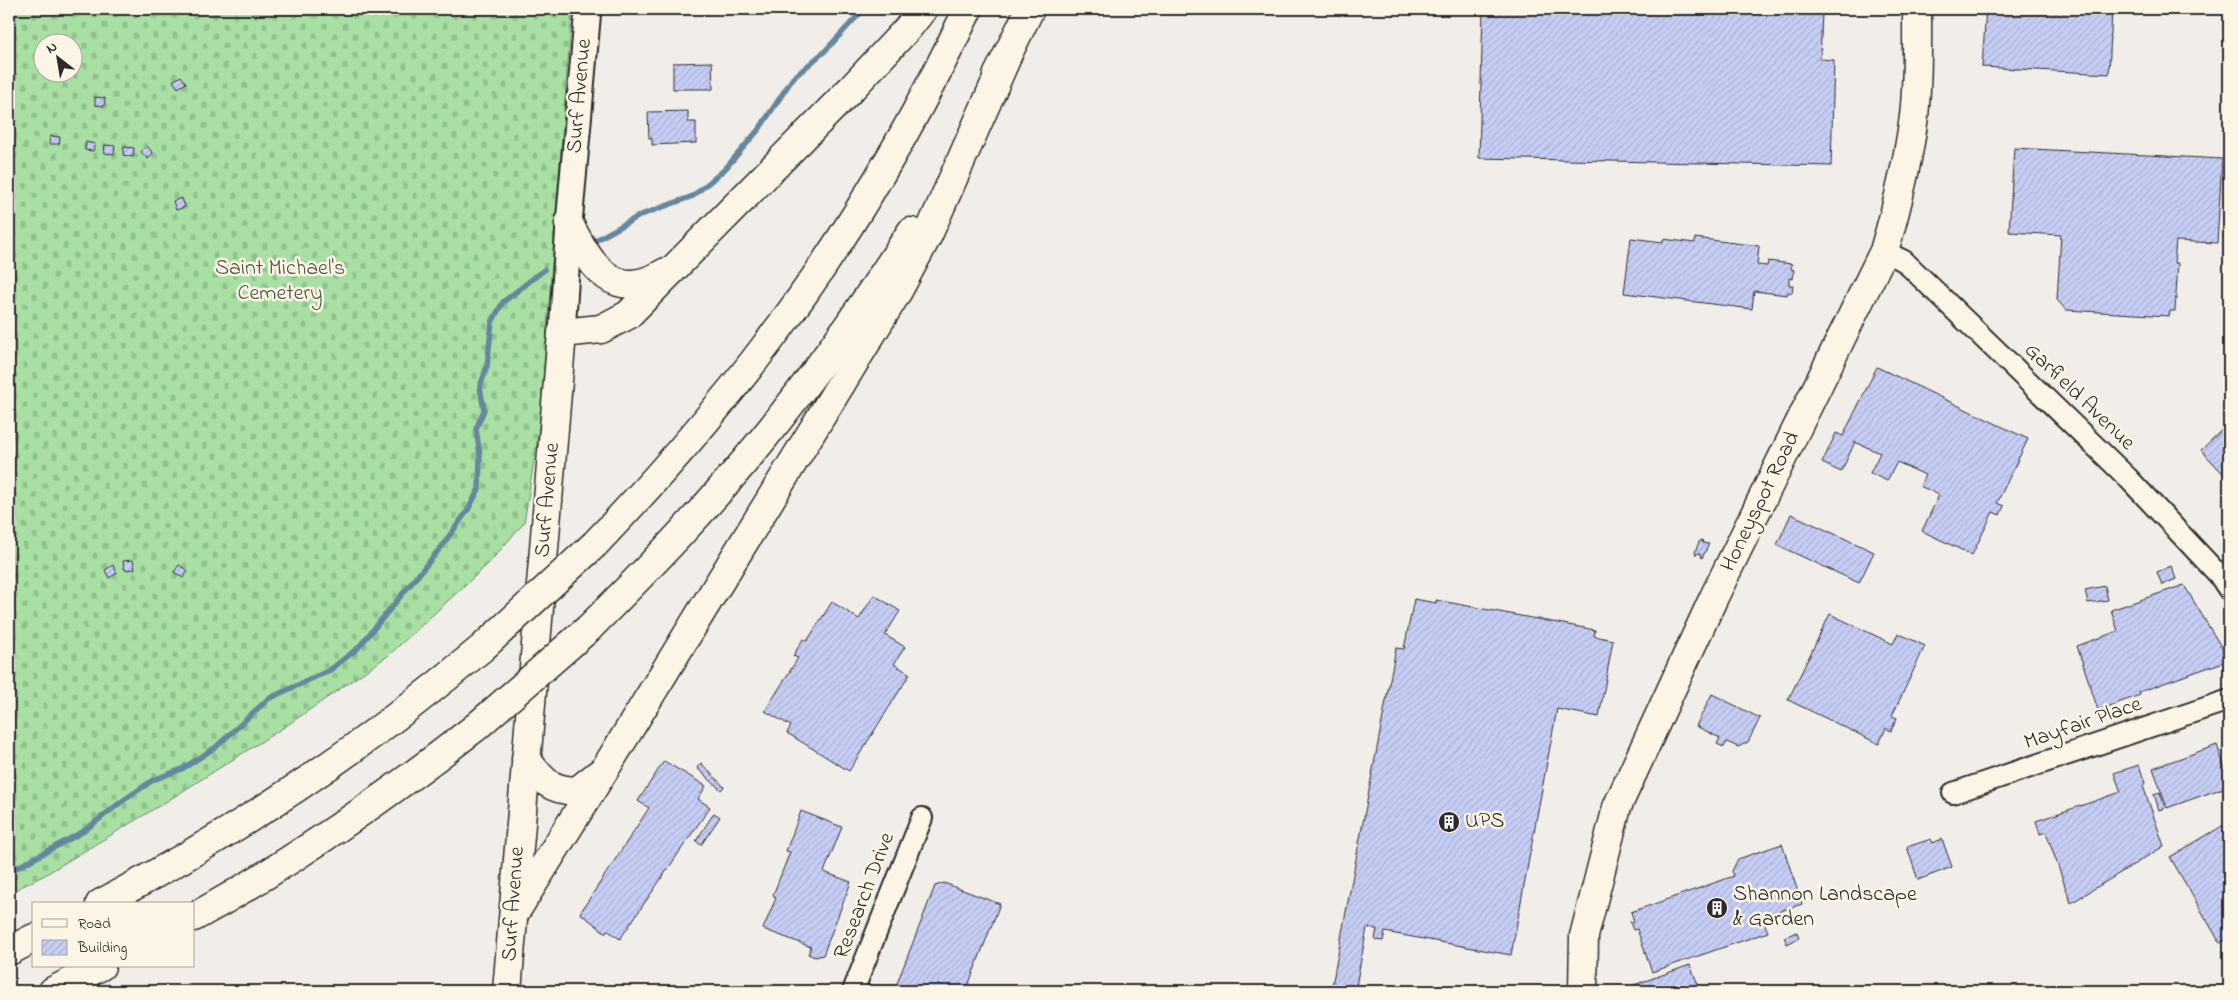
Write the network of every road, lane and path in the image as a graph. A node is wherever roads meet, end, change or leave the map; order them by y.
1 (588, 9) edge
2 (923, 9) edge
3 (968, 9) edge
4 (1030, 9) edge
5 (1917, 9) edge
6 (1006, 60) junction
7 (569, 224) junction
8 (1884, 251) junction
9 (671, 269) junction
10 (562, 332) junction
11 (2229, 590) edge
12 (2229, 700) edge
13 (526, 759) junction
14 (605, 769) junction
15 (1952, 793) dead end
16 (922, 818) dead end
17 (104, 902) edge
18 (514, 914) junction
19 (195, 916) edge
20 (32, 939) edge
21 (9, 951) edge
22 (97, 968) edge
23 (53, 991) edge
24 (507, 991) edge
25 (853, 991) edge
26 (1583, 991) edge

1 - 7 street, Surf Avenue
2 - 9 main road
3 - 17 main road, bridge
4 - 6 main road
5 - 8 main road, Honeyspot Road
6 - 14 main road
6 - 19 main road, bridge
7 - 9 main road
7 - 10 street, Surf Avenue
8 - 11 street, Garfield Avenue
8 - 26 main road, Honeyspot Road
9 - 10 main road
10 - 13 main road, Surf Avenue
12 - 15 street, Mayfair Place
13 - 14 main road
13 - 18 main road, Surf Avenue
14 - 18 main road
16 - 25 street, Research Drive
18 - 24 main road, Surf Avenue
20 - 21 main road
22 - 23 main road

